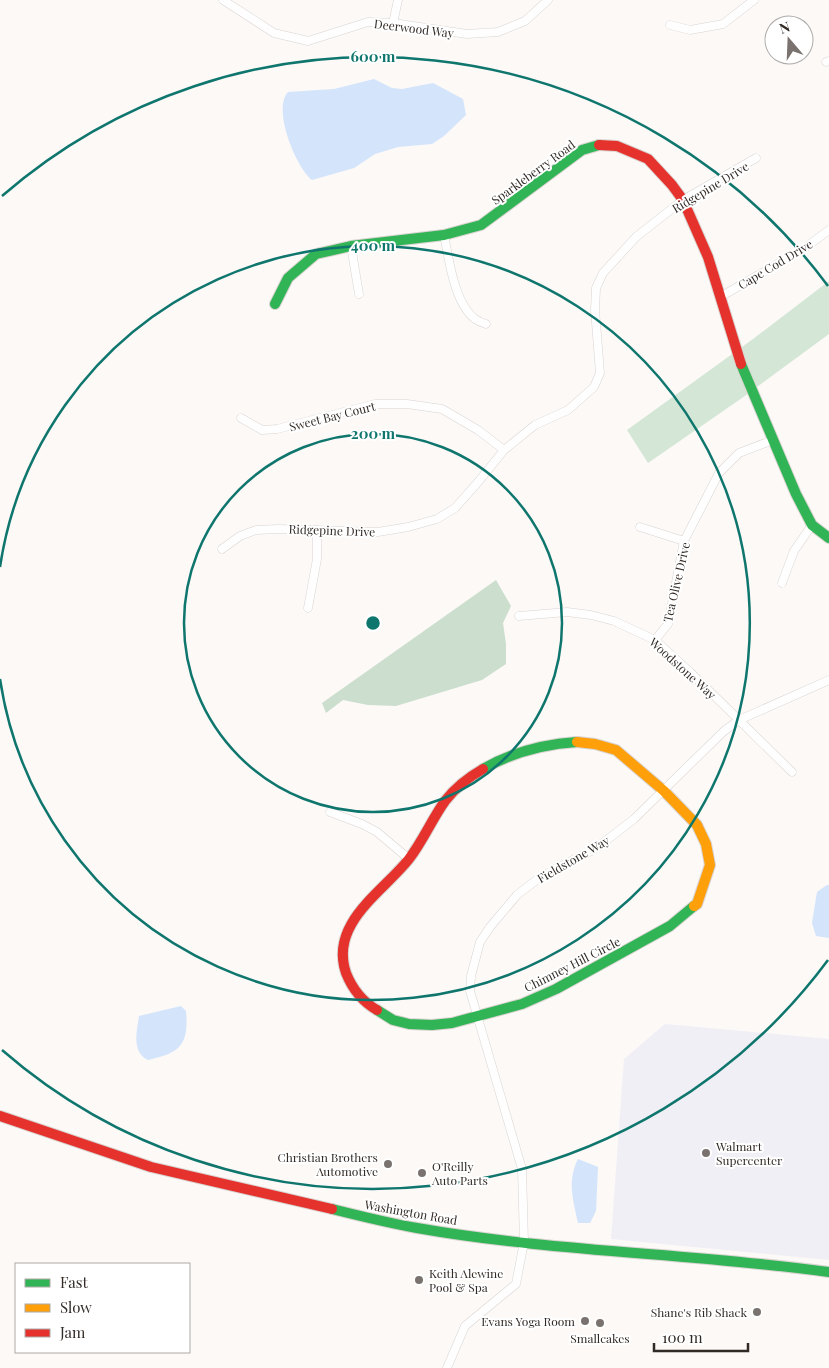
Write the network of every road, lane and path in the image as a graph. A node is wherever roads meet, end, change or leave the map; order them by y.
1 (223, 0) edge
2 (398, 0) edge
3 (548, 0) edge
4 (754, 0) edge
5 (393, 23) junction
6 (670, 25) dead end
7 (756, 158) dead end
8 (683, 200) junction
9 (829, 230) edge
10 (444, 234) junction
11 (351, 246) junction
12 (359, 294) dead end
13 (720, 297) junction
14 (275, 304) dead end
15 (486, 324) dead end
16 (241, 418) dead end
17 (773, 440) junction
18 (504, 450) junction
19 (812, 525) junction
20 (640, 527) dead end
21 (317, 530) junction
22 (829, 538) edge
23 (684, 541) junction
24 (222, 549) dead end
25 (782, 583) dead end
26 (308, 608) dead end
27 (519, 616) dead end
28 (654, 640) junction
29 (829, 680) edge
30 (739, 720) junction
31 (792, 772) dead end
32 (664, 791) junction
33 (330, 812) dead end
34 (409, 858) junction
35 (478, 1017) junction
36 (0, 1116) edge
37 (524, 1242) junction
38 (829, 1272) edge
39 (447, 1368) edge

1 - 5 street, Deerwood Way
2 - 5 street
3 - 5 street, Deerwood Way
4 - 6 street
7 - 8 street, Ridgepine Drive
8 - 10 street, Sparkleberry Road
8 - 13 street, Sparkleberry Road
8 - 18 street, Ridgepine Drive
9 - 13 street, Cape Cod Drive
10 - 11 street, Sparkleberry Road
10 - 15 street
11 - 12 street
11 - 14 street, Sparkleberry Road
13 - 17 street, Sparkleberry Road
16 - 18 street, Sweet Bay Court
17 - 19 street, Sparkleberry Road
17 - 23 street, Tea Olive Drive
18 - 21 street, Ridgepine Drive
19 - 22 street, Sparkleberry Road
19 - 25 street
20 - 23 street
21 - 24 street, Ridgepine Drive
21 - 26 street
23 - 28 street, Tea Olive Drive
27 - 28 street, Woodstone Way
28 - 30 street, Woodstone Way
29 - 30 street, Fieldstone Way
30 - 31 street, Woodstone Way
30 - 32 street, Fieldstone Way
32 - 34 street, Chimney Hill Circle
32 - 35 street, Fieldstone Way
32 - 35 street, Chimney Hill Circle
33 - 34 street
34 - 35 street, Chimney Hill Circle
35 - 37 street, Fieldstone Way
36 - 37 street, Washington Road
37 - 38 street, Washington Road
37 - 39 street, Fieldstone Way

